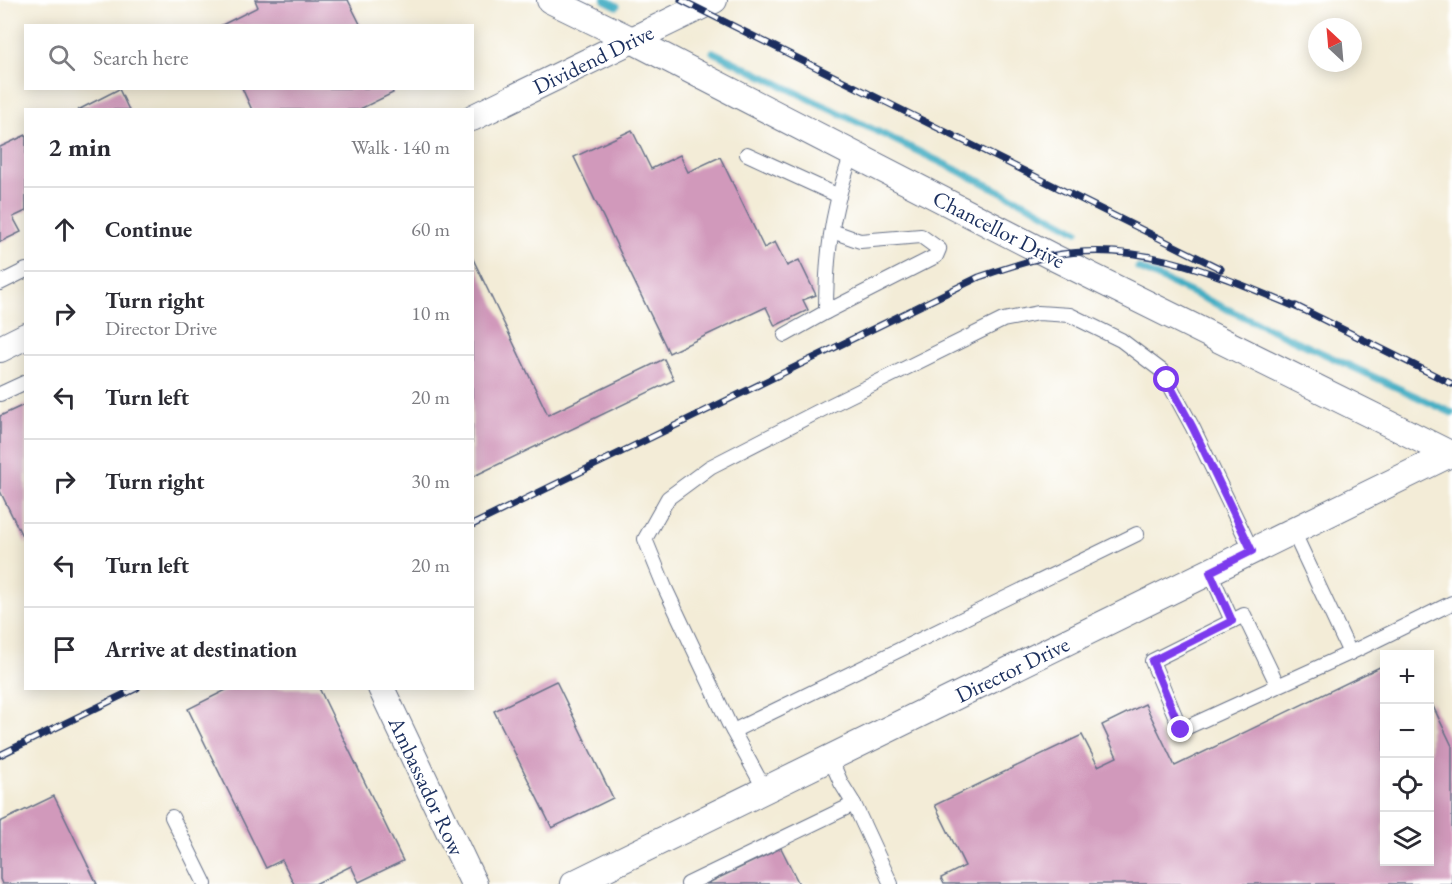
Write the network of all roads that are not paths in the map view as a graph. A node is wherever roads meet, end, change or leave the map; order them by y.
1 (550, 0) edge
2 (714, 0) edge
3 (632, 40) junction
4 (474, 117) edge
5 (852, 153) junction
6 (747, 154) dead end
7 (839, 196) junction
8 (832, 231) junction
9 (24, 271) edge
10 (0, 283) edge
11 (826, 312) junction
12 (785, 335) dead end
13 (24, 337) edge
14 (0, 349) edge
15 (24, 383) edge
16 (0, 394) edge
17 (1451, 454) edge
18 (1293, 531) junction
19 (1137, 534) dead end
20 (1252, 551) junction
21 (1210, 572) junction
22 (1452, 603) edge
23 (1232, 621) junction
24 (1350, 652) junction
25 (1278, 686) junction
26 (382, 690) edge
27 (733, 731) junction
28 (830, 758) junction
29 (765, 790) junction
30 (854, 804) junction
31 (172, 817) dead end
32 (206, 884) edge
33 (474, 884) edge
34 (573, 884) edge
35 (688, 884) edge
36 (891, 884) edge

1 - 3 street, Chancellor Drive
2 - 3 street, Dividend Drive
3 - 4 street, Dividend Drive
3 - 5 street, Chancellor Drive
5 - 7 lane
5 - 17 street, Chancellor Drive
6 - 7 lane
7 - 8 lane
8 - 11 lane
8 - 11 lane
9 - 10 lane
11 - 12 lane
13 - 14 street
15 - 16 lane
17 - 18 street, Director Drive
18 - 20 street, Director Drive
18 - 24 lane
19 - 27 lane
20 - 21 street, Director Drive
20 - 27 lane
21 - 23 lane
21 - 28 street, Director Drive
22 - 24 lane
23 - 25 lane
23 - 25 lane
24 - 25 lane
26 - 33 street, Ambassador Row
27 - 29 lane
28 - 29 street, Director Drive
28 - 30 lane
29 - 34 street, Director Drive
30 - 35 lane
30 - 36 lane
31 - 32 lane

